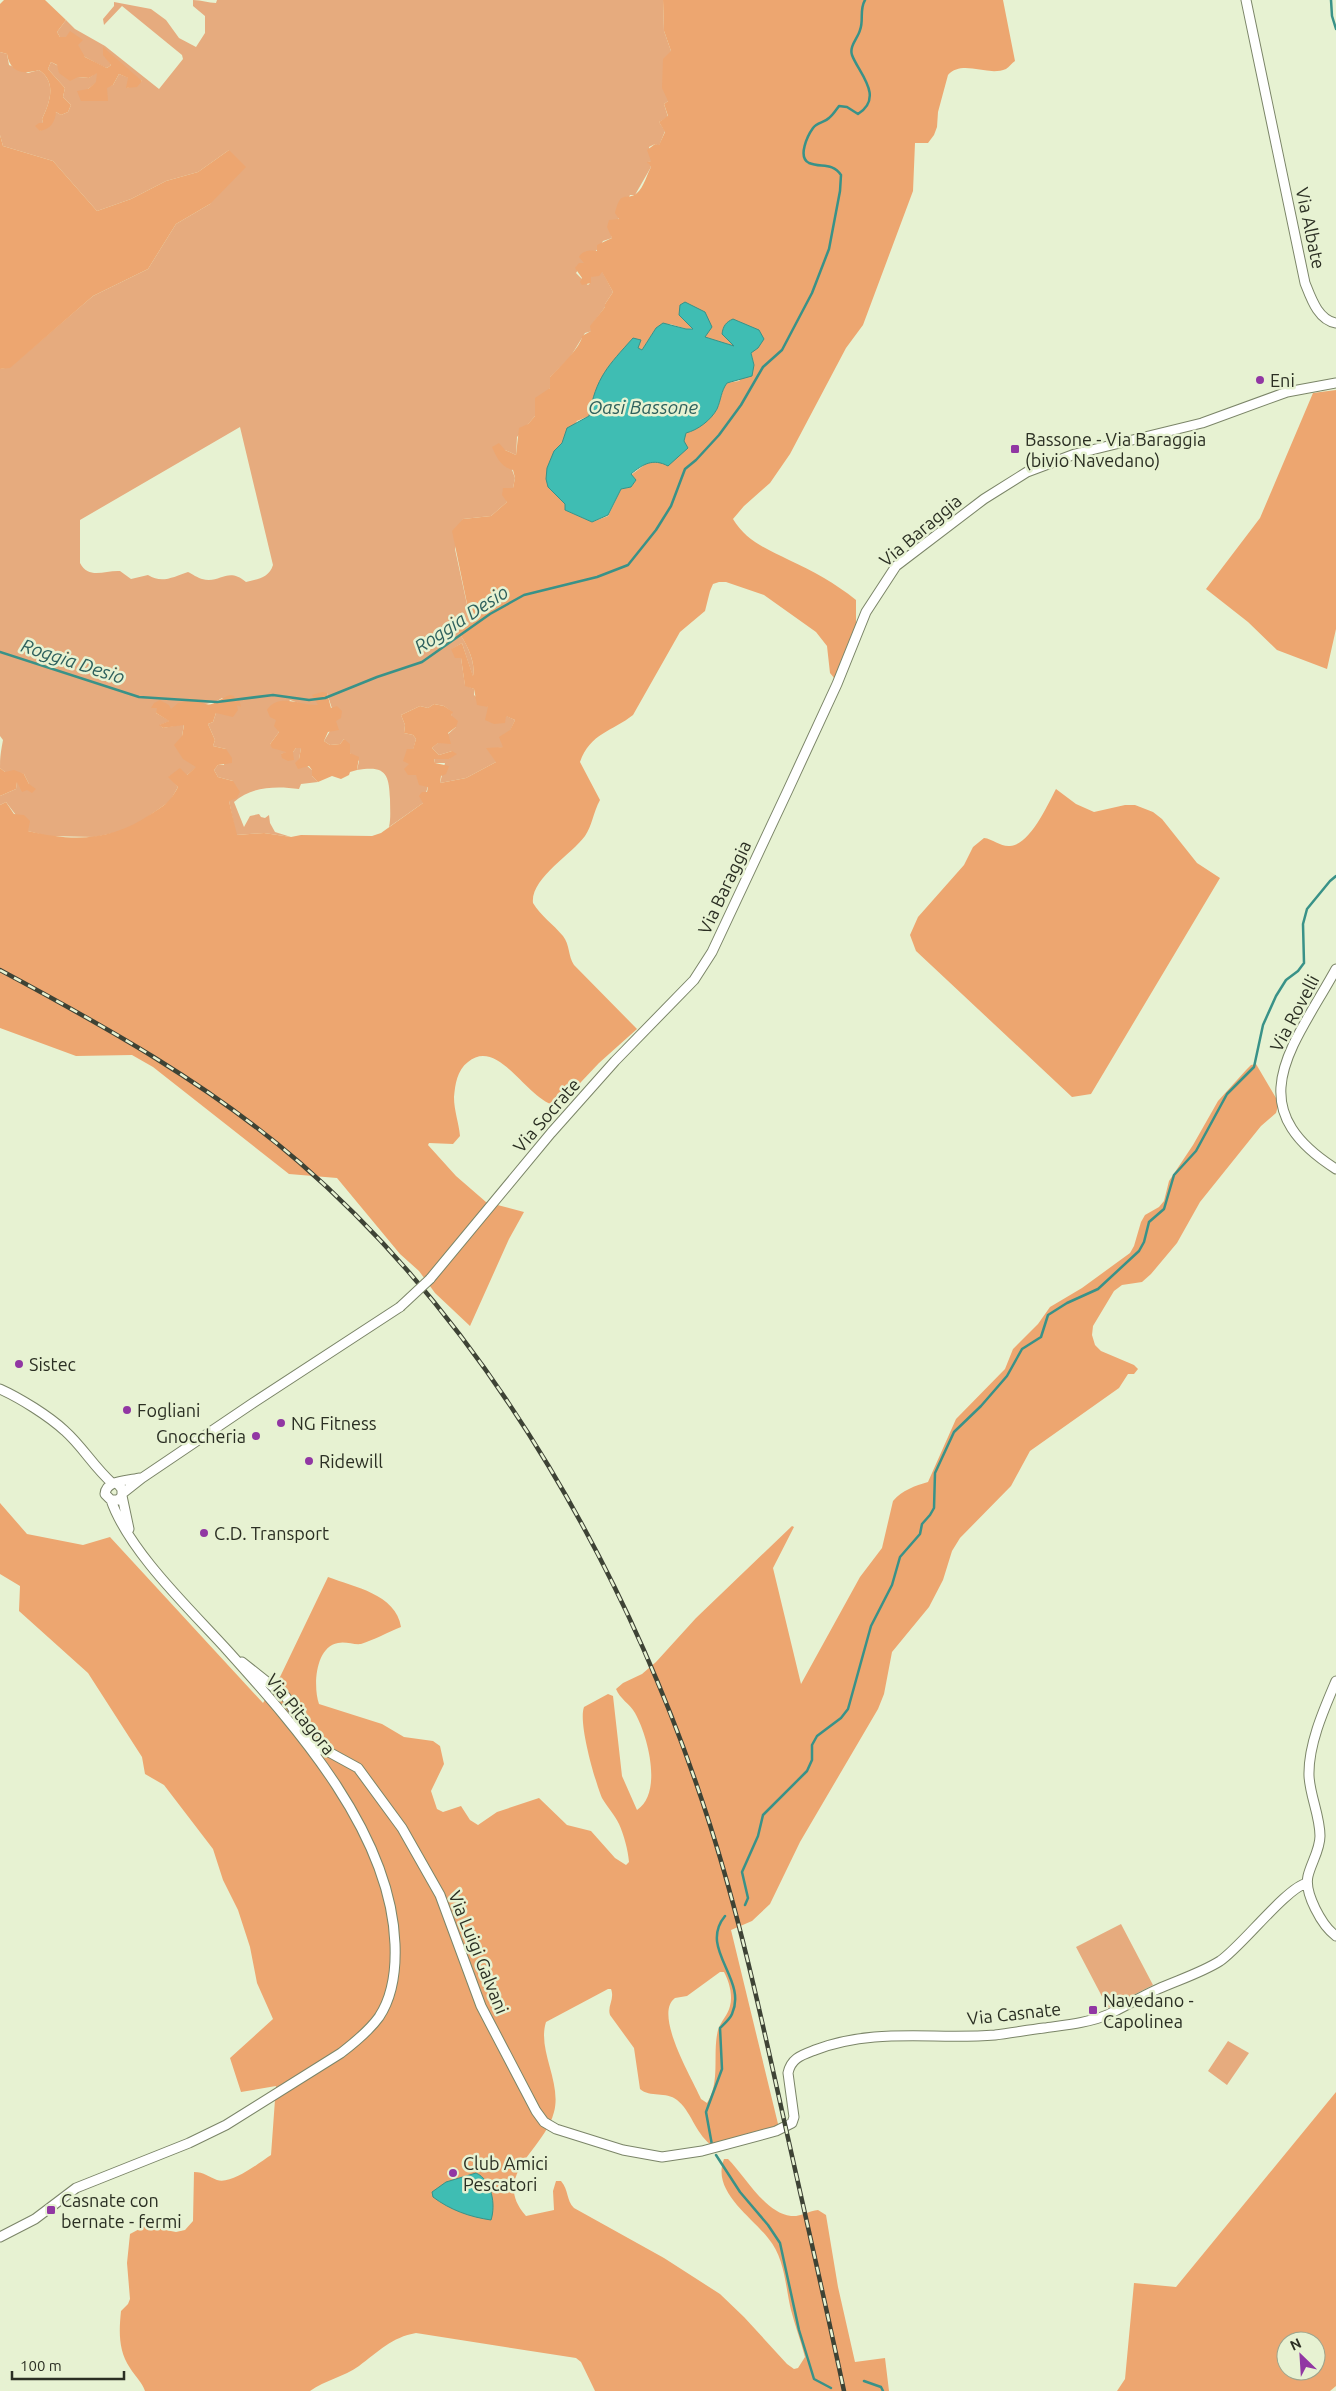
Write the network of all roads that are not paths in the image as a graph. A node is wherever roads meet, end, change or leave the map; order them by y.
1 (1246, 0) edge
2 (1336, 323) edge
3 (1336, 383) edge
4 (1336, 969) edge
5 (694, 980) joint
6 (1336, 1169) edge
7 (0, 1389) edge
8 (142, 1478) junction
9 (112, 1485) junction
10 (122, 1494) junction
11 (111, 1500) junction
12 (131, 1537) junction
13 (230, 1653) junction
14 (1336, 1681) edge
15 (280, 1692) junction
16 (270, 1701) junction
17 (291, 1704) junction
18 (279, 1711) junction
19 (316, 1745) junction
20 (326, 1770) junction
21 (1307, 1883) junction
22 (1336, 1936) edge
23 (721, 2147) joint
24 (0, 2237) edge

1 - 2 street, Via Albate
3 - 5 street, Via Baraggia
4 - 6 street, Via Rovelli
5 - 8 street, Via Socrate, bridge
7 - 9 street
8 - 9 street
8 - 10 street
9 - 10 street
9 - 11 street, Via Pitagora
10 - 11 street
10 - 12 street, Via Pitagora
11 - 12 street, Via Pitagora
12 - 13 street, Via Pitagora
13 - 15 street, Via Pitagora
13 - 16 street, Via Pitagora
14 - 21 street
15 - 16 street
15 - 17 street, Via Pitagora
16 - 18 street, Via Pitagora
17 - 18 street
17 - 19 street, Via Pitagora
18 - 20 street, Via Pitagora
19 - 20 street, Via Pitagora
19 - 23 street, Via Luigi Galvani
20 - 24 street
21 - 22 street
21 - 23 street, Via Casnate

